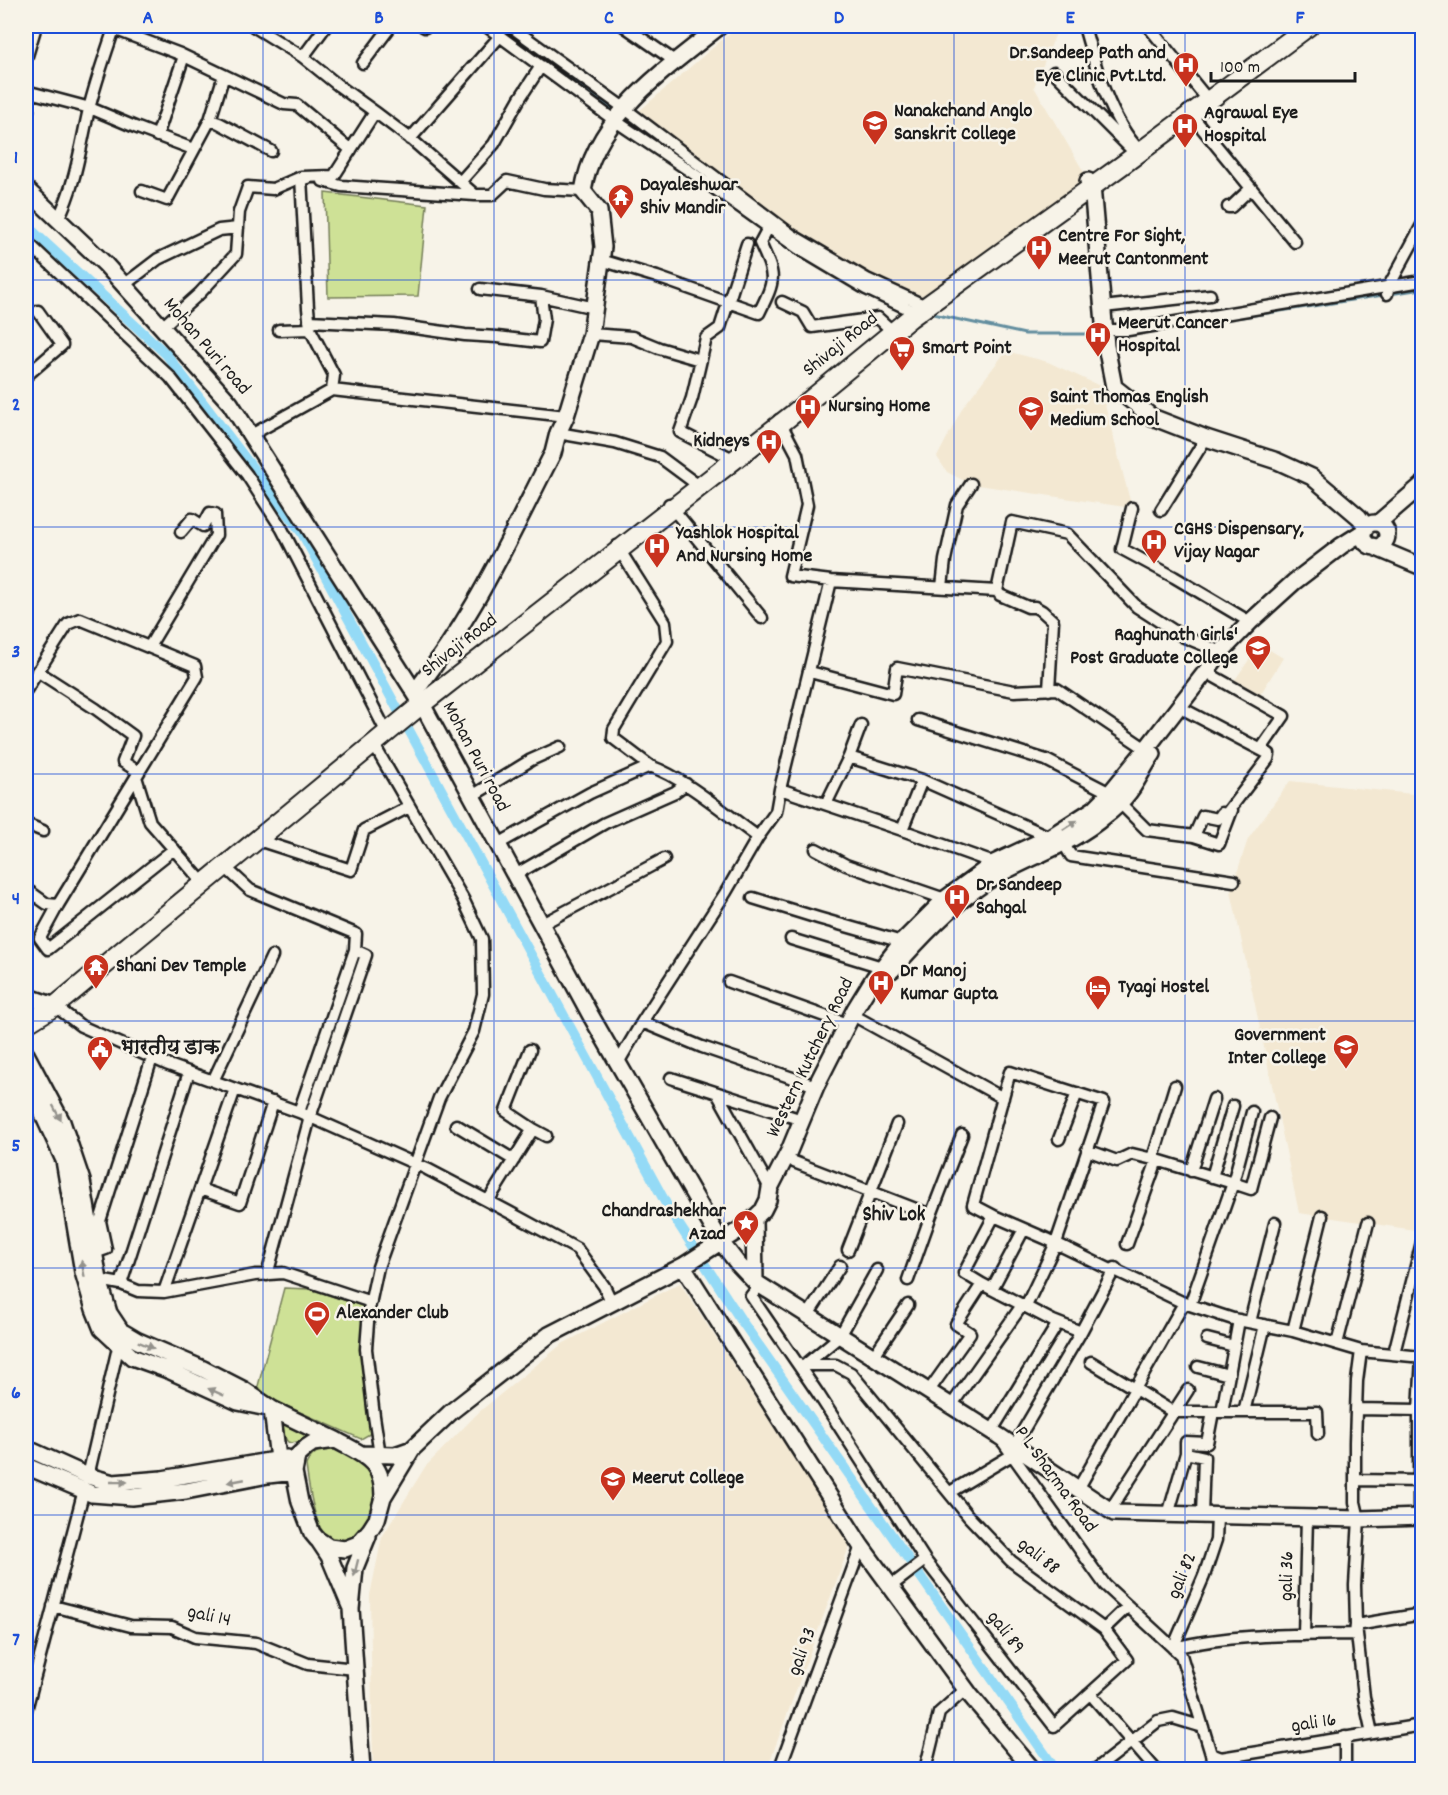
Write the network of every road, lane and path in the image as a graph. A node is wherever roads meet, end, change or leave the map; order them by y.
1 (36, 26) edge
2 (253, 26) edge
3 (326, 26) edge
4 (391, 26) edge
5 (486, 26) edge
6 (510, 26) edge
7 (624, 26) edge
8 (1084, 26) edge
9 (1148, 26) edge
10 (1301, 26) edge
11 (1309, 26) edge
12 (115, 27) edge
13 (714, 27) edge
14 (500, 36) junction
15 (184, 56) junction
16 (303, 57) junction
17 (26, 59) edge
18 (676, 62) junction
19 (363, 63) dead end
20 (1253, 63) junction
21 (541, 66) junction
22 (1054, 72) dead end
23 (224, 75) junction
24 (26, 93) edge
25 (1207, 97) junction
26 (90, 108) junction
27 (1188, 111) junction
28 (375, 112) junction
29 (619, 115) junction
30 (26, 117) edge
31 (210, 120) junction
32 (157, 136) junction
33 (411, 139) junction
34 (193, 149) junction
35 (1136, 149) junction
36 (351, 150) junction
37 (271, 152) dead end
38 (301, 177) junction
39 (460, 182) junction
40 (1090, 184) junction
41 (1251, 188) junction
42 (26, 189) edge
43 (142, 191) dead end
44 (584, 191) junction
45 (475, 195) junction
46 (1228, 207) dead end
47 (57, 219) junction
48 (1422, 225) edge
49 (238, 228) junction
50 (768, 228) junction
51 (26, 241) edge
52 (1295, 242) dead end
53 (747, 244) dead end
54 (601, 260) junction
55 (1422, 281) edge
56 (124, 285) junction
57 (480, 289) dead end
58 (1388, 290) junction
59 (541, 296) junction
60 (1210, 296) dead end
61 (729, 301) junction
62 (782, 302) dead end
63 (595, 308) junction
64 (919, 308) junction
65 (1103, 308) junction
66 (38, 311) dead end
67 (310, 325) junction
68 (162, 327) junction
69 (889, 328) junction
70 (279, 330) dead end
71 (591, 334) junction
72 (1105, 336) junction
73 (700, 360) junction
74 (26, 376) edge
75 (332, 390) junction
76 (566, 416) junction
77 (779, 421) junction
78 (558, 433) junction
79 (251, 435) junction
80 (1206, 438) junction
81 (731, 459) junction
82 (695, 483) junction
83 (971, 484) dead end
84 (1422, 485) edge
85 (1422, 499) edge
86 (671, 506) junction
87 (1132, 508) dead end
88 (1161, 510) dead end
89 (180, 532) dead end
90 (1373, 534) junction
91 (618, 547) junction
92 (1422, 557) edge
93 (1422, 567) edge
94 (831, 581) junction
95 (942, 587) junction
96 (998, 591) junction
97 (762, 618) dead end
98 (1250, 622) junction
99 (149, 647) junction
100 (1221, 652) junction
101 (37, 671) junction
102 (810, 672) junction
103 (1212, 676) junction
104 (26, 690) edge
105 (1049, 690) junction
106 (416, 703) junction
107 (1187, 711) junction
108 (918, 720) dead end
109 (861, 725) dead end
110 (385, 733) junction
111 (560, 747) dead end
112 (1146, 748) junction
113 (1261, 749) junction
114 (849, 757) junction
115 (650, 766) junction
116 (138, 774) junction
117 (330, 776) junction
118 (922, 780) junction
119 (686, 784) junction
120 (780, 789) junction
121 (472, 796) junction
122 (1114, 798) junction
123 (1235, 802) junction
124 (826, 804) junction
125 (409, 807) junction
126 (26, 824) edge
127 (902, 830) junction
128 (43, 831) dead end
129 (1194, 836) junction
130 (758, 837) junction
131 (258, 840) junction
132 (1057, 840) junction
133 (498, 844) junction
134 (174, 849) junction
135 (816, 849) dead end
136 (664, 859) dead end
137 (994, 863) junction
138 (225, 867) junction
139 (515, 875) junction
140 (199, 878) junction
141 (1234, 881) dead end
142 (26, 889) edge
143 (753, 898) dead end
144 (945, 899) junction
145 (58, 904) junction
146 (542, 924) junction
147 (791, 939) dead end
148 (903, 942) junction
149 (355, 950) junction
150 (272, 957) dead end
151 (882, 967) junction
152 (729, 982) dead end
153 (26, 996) edge
154 (50, 1004) junction
155 (26, 1014) edge
156 (642, 1022) junction
157 (854, 1022) junction
158 (26, 1024) edge
159 (530, 1050) dead end
160 (26, 1054) edge
161 (152, 1058) junction
162 (618, 1063) junction
163 (189, 1072) junction
164 (26, 1078) edge
165 (671, 1078) dead end
166 (213, 1081) junction
167 (816, 1086) junction
168 (1175, 1086) dead end
169 (235, 1089) junction
170 (717, 1093) junction
171 (1077, 1093) junction
172 (1003, 1098) junction
173 (1214, 1099) dead end
174 (273, 1102) junction
175 (1233, 1106) dead end
176 (300, 1112) junction
177 (1252, 1112) dead end
178 (310, 1117) junction
179 (1270, 1118) dead end
180 (802, 1120) junction
181 (897, 1124) dead end
182 (456, 1125) dead end
183 (534, 1129) junction
184 (962, 1135) dead end
185 (546, 1136) dead end
186 (1059, 1139) dead end
187 (1088, 1150) junction
188 (514, 1160) junction
189 (1157, 1160) junction
190 (794, 1162) junction
191 (415, 1164) junction
192 (1191, 1171) junction
193 (1212, 1177) junction
194 (1233, 1184) junction
195 (200, 1189) junction
196 (871, 1192) junction
197 (769, 1194) junction
198 (488, 1201) junction
199 (931, 1215) junction
200 (994, 1216) junction
201 (1322, 1216) dead end
202 (754, 1219) junction
203 (1275, 1223) dead end
204 (1368, 1223) dead end
205 (1024, 1229) junction
206 (721, 1242) junction
207 (1422, 1242) edge
208 (1056, 1243) junction
209 (1127, 1244) dead end
210 (848, 1250) dead end
211 (94, 1253) junction
212 (688, 1263) junction
213 (840, 1266) dead end
214 (877, 1270) dead end
215 (1113, 1271) junction
216 (267, 1275) junction
217 (99, 1280) junction
218 (908, 1280) dead end
219 (121, 1284) junction
220 (758, 1284) junction
221 (987, 1287) junction
222 (164, 1292) junction
223 (371, 1302) junction
224 (612, 1303) junction
225 (1187, 1304) junction
226 (908, 1305) dead end
227 (1025, 1305) junction
228 (808, 1315) junction
229 (1245, 1321) junction
230 (1058, 1323) junction
231 (1264, 1325) junction
232 (1293, 1331) junction
233 (1081, 1332) junction
234 (840, 1335) junction
235 (121, 1339) junction
236 (1207, 1339) dead end
237 (1337, 1344) junction
238 (1234, 1346) junction
239 (1361, 1351) junction
240 (1394, 1353) junction
241 (873, 1357) junction
242 (1422, 1357) edge
243 (1091, 1362) dead end
244 (1198, 1367) dead end
245 (1228, 1375) junction
246 (1135, 1389) junction
247 (1188, 1390) dead end
248 (928, 1392) junction
249 (1421, 1392) edge
250 (951, 1406) junction
251 (272, 1409) junction
252 (1356, 1409) junction
253 (1419, 1410) junction
254 (1173, 1412) junction
255 (1217, 1412) junction
256 (1245, 1412) junction
257 (995, 1434) junction
258 (1318, 1434) dead end
259 (336, 1440) junction
260 (26, 1449) edge
261 (412, 1449) junction
262 (1013, 1450) junction
263 (1186, 1453) junction
264 (361, 1454) junction
265 (380, 1455) junction
266 (297, 1456) junction
267 (278, 1460) junction
268 (26, 1466) edge
269 (1421, 1467) edge
270 (294, 1472) junction
271 (1355, 1480) junction
272 (1421, 1481) edge
273 (86, 1483) junction
274 (1078, 1489) junction
275 (950, 1492) junction
276 (383, 1497) junction
277 (1110, 1510) junction
278 (1168, 1515) junction
279 (1210, 1515) junction
280 (1421, 1517) edge
281 (1307, 1518) junction
282 (1359, 1519) junction
283 (370, 1530) junction
284 (317, 1539) junction
285 (861, 1546) junction
286 (926, 1560) junction
287 (891, 1586) junction
288 (53, 1606) junction
289 (1128, 1606) junction
290 (351, 1609) junction
291 (1422, 1614) edge
292 (1356, 1625) junction
293 (1104, 1629) junction
294 (1304, 1635) junction
295 (1173, 1648) junction
296 (355, 1669) junction
297 (966, 1689) junction
298 (1088, 1695) junction
299 (26, 1710) edge
300 (1422, 1725) edge
301 (1203, 1727) junction
302 (1372, 1732) junction
303 (1345, 1737) junction
304 (1131, 1741) junction
305 (1211, 1754) junction
306 (362, 1770) edge
307 (779, 1770) edge
308 (925, 1770) edge
309 (1033, 1770) edge
310 (1095, 1770) edge
311 (1156, 1770) edge
312 (1214, 1770) edge
313 (1345, 1770) edge

1 - 17 street
2 - 16 street
3 - 16 street
4 - 19 street
5 - 14 street
6 - 29 street
7 - 18 street
8 - 35 street
9 - 25 street
10 - 20 main road
11 - 20 main road, Shivaji Road
12 - 15 street
12 - 26 street
13 - 18 street
14 - 21 street
14 - 33 street
15 - 23 street
15 - 32 street
16 - 28 street
18 - 29 street
20 - 25 main road, Shivaji Road
21 - 29 street
21 - 39 street
22 - 35 street
23 - 31 street
23 - 36 street
24 - 26 street
24 - 30 street
25 - 27 main road, Shivaji Road
26 - 32 street
26 - 47 street
27 - 35 main road, Shivaji Road
27 - 41 street
28 - 33 street
28 - 36 street
29 - 44 street
29 - 50 street
29 - 64 street
31 - 34 street
31 - 37 street
32 - 34 street
33 - 39 street
34 - 43 street
35 - 40 main road, Shivaji Road
36 - 38 street
38 - 45 street
38 - 49 street
38 - 67 street
39 - 45 street
40 - 64 main road, Shivaji Road
40 - 65 street
41 - 46 street
41 - 52 street
42 - 47 street, Mohan Puri road
44 - 45 street
44 - 54 street
47 - 56 street, Mohan Puri road
48 - 58 street
49 - 56 street
49 - 68 street
50 - 61 street
50 - 64 street
51 - 110 street
53 - 61 street
54 - 61 street
54 - 63 street
55 - 58 street
56 - 68 street, Mohan Puri road
57 - 59 street
58 - 72 street
59 - 63 street
59 - 67 street
60 - 65 street
61 - 73 street
62 - 69 street
63 - 71 street
64 - 69 main road
64 - 77 main road, Shivaji Road
65 - 72 street
66 - 74 street
67 - 70 street
67 - 75 street
68 - 79 street, Mohan Puri road
69 - 77 main road
71 - 73 street
71 - 76 street
72 - 80 street
73 - 81 street
75 - 76 street
75 - 79 street
76 - 78 street
77 - 81 main road, Shivaji Road
77 - 94 street
78 - 82 street
78 - 106 street
79 - 106 street, Mohan Puri road
80 - 88 street
80 - 90 street
81 - 82 main road
81 - 86 main road, Shivaji Road
82 - 86 main road
83 - 95 street
84 - 90 street
85 - 90 street, Western Kutchery Road
86 - 91 main road, Shivaji Road
86 - 97 street
87 - 98 street
89 - 99 street
90 - 92 street
90 - 93 street
90 - 98 street, Western Kutchery Road
90 - 103 street
91 - 106 main road, Shivaji Road
91 - 115 street
94 - 95 street
94 - 102 street
95 - 96 street
96 - 100 street
96 - 105 street
98 - 100 street, Western Kutchery Road
99 - 101 street
99 - 116 street
100 - 112 street, Western Kutchery Road
101 - 104 street
101 - 116 street
102 - 105 street
102 - 120 street
103 - 107 street
103 - 113 street
105 - 112 street
106 - 110 main road, Shivaji Road
106 - 121 street, Mohan Puri road
107 - 113 street
107 - 122 street
108 - 122 street
109 - 114 street
110 - 117 main road, Shivaji Road
110 - 125 street
111 - 121 street
112 - 122 street, Western Kutchery Road
113 - 123 street
114 - 118 street
114 - 124 street
115 - 119 street
115 - 133 street
116 - 134 street
116 - 145 street
117 - 131 main road
117 - 140 main road
118 - 127 street
118 - 132 street
119 - 130 street
119 - 139 street
120 - 124 street
120 - 130 street
121 - 133 street, Mohan Puri road
122 - 129 street
122 - 132 street, Western Kutchery Road
123 - 129 street
123 - 129 street
124 - 127 street
125 - 131 street
125 - 191 street
126 - 128 street
127 - 137 street
130 - 156 street
131 - 138 main road
132 - 137 street, Western Kutchery Road
132 - 141 street
132 - 157 street
133 - 139 street, Mohan Puri road
134 - 140 street
134 - 145 street
135 - 144 street
136 - 146 street
137 - 144 street, Western Kutchery Road
138 - 149 street
138 - 154 main road
139 - 146 street, Mohan Puri road
140 - 154 main road
142 - 145 street
143 - 148 street
144 - 148 street, Western Kutchery Road
146 - 162 street, Mohan Puri road
147 - 151 street
148 - 151 street, Western Kutchery Road
149 - 176 street
149 - 178 street
150 - 166 street
151 - 157 street, Western Kutchery Road
152 - 157 street
153 - 154 street
154 - 155 main road
154 - 158 main road
154 - 161 street
156 - 162 street
156 - 167 street
157 - 167 street, Western Kutchery Road
157 - 172 street
157 - 190 street
159 - 183 street
160 -> 211 street
161 - 163 street
161 - 211 street
162 - 206 street, Mohan Puri road
163 - 166 street
163 - 219 street
235 -> 164 street
165 - 170 street
166 - 169 street
167 - 180 street, Western Kutchery Road
168 - 189 street
169 - 174 street
169 - 195 street
170 - 180 street
170 - 197 street
171 - 172 street
171 - 186 street
171 - 187 street
172 - 200 street
173 - 192 street
174 - 176 street
174 - 195 street
175 - 193 street
176 - 178 street
177 - 194 street
178 - 191 street
178 - 216 street
179 - 194 street
180 - 197 street, Western Kutchery Road
181 - 196 street
182 - 188 street
183 - 185 street
183 - 188 street
184 - 199 street
187 - 189 street
187 - 208 street
188 - 198 street
189 - 192 street
189 - 209 street
190 - 196 street
190 - 197 street
191 - 198 street
191 - 223 street
192 - 193 street
193 - 194 street
194 - 225 street
195 - 222 street
196 - 199 street
196 - 210 street
197 - 202 street, Western Kutchery Road
198 - 224 street
199 - 218 street
200 - 205 street
200 - 221 street
201 - 232 street
202 - 206 street, Western Kutchery Road
202 - 220 street
203 - 229 street
204 - 237 street
205 - 208 street
205 - 221 street
206 - 212 street, Western Kutchery Road
206 - 220 street, P L Sharma Road
207 - 240 street
208 - 215 street
208 - 227 street
211 - 217 street
212 - 224 street, Western Kutchery Road
212 - 285 street
213 - 228 street
214 - 234 street
215 - 225 street
215 - 233 street
216 - 222 street
216 - 223 street
217 - 219 street
217 - 235 street
219 - 222 street
220 - 228 street, P L Sharma Road
220 - 286 street
221 - 227 street
221 - 248 street
223 - 265 street
224 - 261 street, Western Kutchery Road
225 - 229 street
225 - 246 street
226 - 241 street
227 - 230 street
227 - 250 street
228 - 234 street, P L Sharma Road
229 - 231 street
229 - 238 street
230 - 233 street
230 - 257 street
231 - 232 street
231 - 256 street
232 - 237 street
233 - 262 street
234 - 241 street, P L Sharma Road
234 - 275 street, gali 88
235 - 251 street
235 - 273 street
236 - 238 street
237 - 239 street
238 - 245 street
239 - 240 street
239 - 252 street
240 - 242 street
241 - 248 street, P L Sharma Road
242 - 249 street
243 - 246 street
244 - 245 street
245 - 255 street
246 - 254 street
246 - 274 street
247 - 254 street
248 - 250 street, P L Sharma Road
249 - 253 street
250 - 257 street, P L Sharma Road
251 - 259 street
251 - 267 street
252 - 253 street
252 - 271 street
253 - 269 street
254 - 255 street
254 - 277 street
255 - 256 street
255 - 263 street
256 - 258 street
257 - 262 street, P L Sharma Road
259 - 264 street
259 - 266 street
260 - 273 street
261 - 265 street
261 - 276 street, Western Kutchery Road
262 - 274 street, P L Sharma Road
262 - 275 street
262 - 289 street, P L Sharma Road
263 - 278 street
263 - 279 street, gali 82
264 - 265 street
264 - 276 street
266 - 267 street
266 - 270 street
273 -> 267 street
268 - 273 street
269 - 272 street
270 -> 273 street
270 - 284 street
271 - 272 street
271 - 282 street
272 - 280 street
273 - 288 street
274 - 277 street, P L Sharma Road
275 - 293 street, gali 88
276 - 283 street
277 - 278 street
278 - 279 street
279 - 281 street
279 - 295 street, gali 82
280 - 282 street
281 - 282 street
281 - 294 street, gali 36
282 - 292 street
283 - 284 street
283 -> 290 street
284 - 290 street
285 - 287 street
285 - 307 street, gali 93
286 - 287 street
286 - 298 street, gali 89
287 - 297 street
288 - 296 street, gali 14
288 - 299 street
289 - 293 street
289 - 295 street, P L Sharma Road
290 - 296 street
291 - 292 street
292 - 294 street
292 - 302 street
293 - 298 street, gali 88
294 - 295 street
295 - 301 street, P L Sharma Road
296 - 306 street
297 - 308 street
297 - 309 street
298 - 304 street
300 - 302 street, gali 16
301 - 304 street
301 - 305 street, P L Sharma Road
302 - 303 street, gali 16
303 - 305 street, gali 16
303 - 313 street
304 - 310 street
304 - 311 street
305 - 312 street, P L Sharma Road

